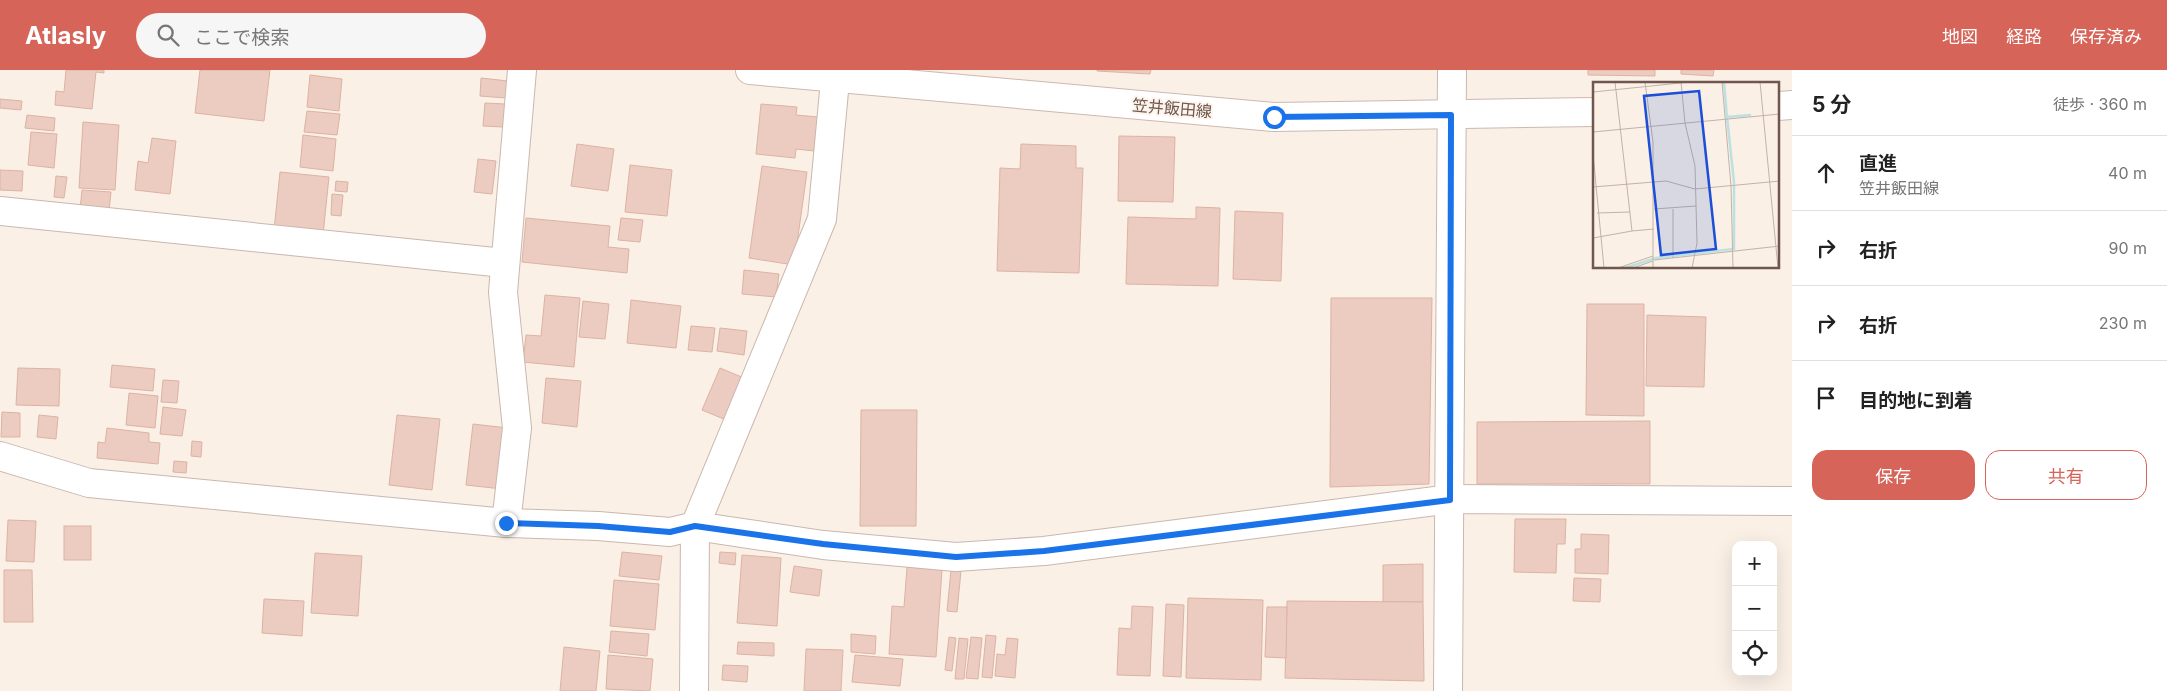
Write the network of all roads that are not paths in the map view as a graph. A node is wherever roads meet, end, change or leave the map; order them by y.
1 (522, 70) edge
2 (750, 70) edge
3 (1452, 70) edge
4 (836, 74) edge
5 (1593, 112) edge
6 (1451, 115) junction
7 (0, 211) edge
8 (504, 263) junction
9 (0, 456) edge
10 (1450, 500) junction
11 (1792, 502) edge
12 (506, 523) junction
13 (695, 526) junction
14 (694, 691) edge
15 (1448, 691) edge

1 - 8 street
2 - 4 street, 笠井飯田線
3 - 6 street
4 - 6 street, 笠井飯田線
4 - 13 street
5 - 6 street, 笠井飯田線
6 - 10 street
7 - 8 street
8 - 12 street
9 - 12 street
10 - 11 street
10 - 13 street
10 - 15 street
12 - 13 street
13 - 14 street

